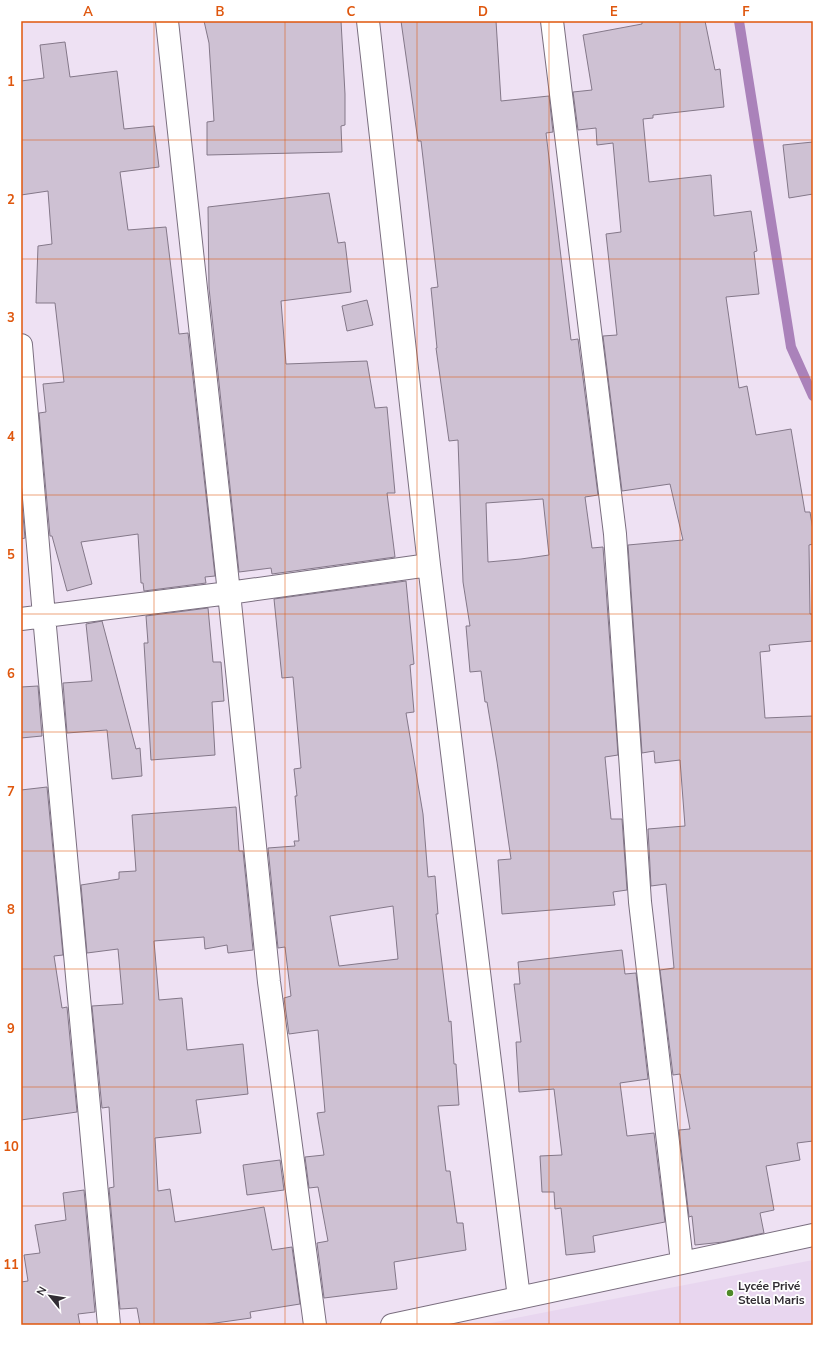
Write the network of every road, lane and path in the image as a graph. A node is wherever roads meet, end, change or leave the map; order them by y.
1 (167, 21) edge
2 (368, 21) edge
3 (552, 21) edge
4 (21, 345) edge
5 (429, 565) junction
6 (229, 593) junction
7 (44, 616) junction
8 (21, 619) edge
9 (813, 1235) edge
10 (682, 1262) junction
11 (519, 1298) junction
12 (109, 1325) edge
13 (315, 1325) edge
14 (392, 1325) edge

1 - 6 street
2 - 5 street
3 - 10 street
4 - 7 street
5 - 6 street
5 - 11 street
6 - 7 street
6 - 13 street
7 - 8 street
7 - 12 street
9 - 10 street
10 - 11 street
11 - 14 street

